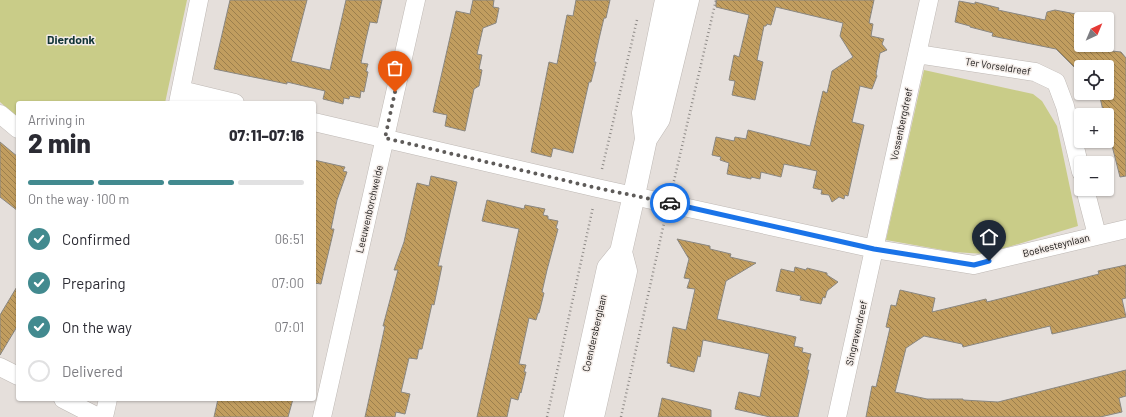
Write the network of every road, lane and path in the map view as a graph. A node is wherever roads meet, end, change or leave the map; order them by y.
1 (199, 0) edge
2 (416, 0) edge
3 (666, 0) edge
4 (688, 0) edge
5 (929, 0) edge
6 (916, 54) junction
7 (179, 97) edge
8 (216, 101) edge
9 (0, 114) edge
10 (316, 122) edge
11 (16, 127) edge
12 (385, 138) junction
13 (646, 139) junction
14 (1077, 156) edge
15 (634, 195) junction
16 (1087, 196) edge
17 (1126, 229) edge
18 (1096, 235) junction
19 (874, 249) junction
20 (621, 252) junction
21 (0, 367) edge
22 (16, 375) edge
23 (67, 401) edge
24 (108, 401) edge
25 (98, 417) edge
26 (104, 417) edge
27 (322, 417) edge
28 (575, 417) edge
29 (594, 417) edge
30 (837, 417) edge

1 - 7 street
2 - 12 street, Leeuwenborchweide
3 - 13 street, Coendersberglaan
4 - 13 street, Coendersberglaan
5 - 6 street, Vossenbergdreef
6 - 14 street, Ter Vorseldreef
6 - 19 street, Vossenbergdreef
7 - 8 street
9 - 11 street
10 - 12 street, Boekesteynlaan
12 - 15 street, Boekesteynlaan
12 - 27 street, Leeuwenborchweide
13 - 15 street, Coendersberglaan
15 - 19 street, Boekesteynlaan
15 - 20 street, Coendersberglaan
16 - 18 street
17 - 18 street, Boekesteynlaan
18 - 19 street, Boekesteynlaan
19 - 30 street, Singravendreef
20 - 28 street, Coendersberglaan
20 - 29 street, Coendersberglaan
21 - 22 street
23 - 25 street
24 - 26 street

